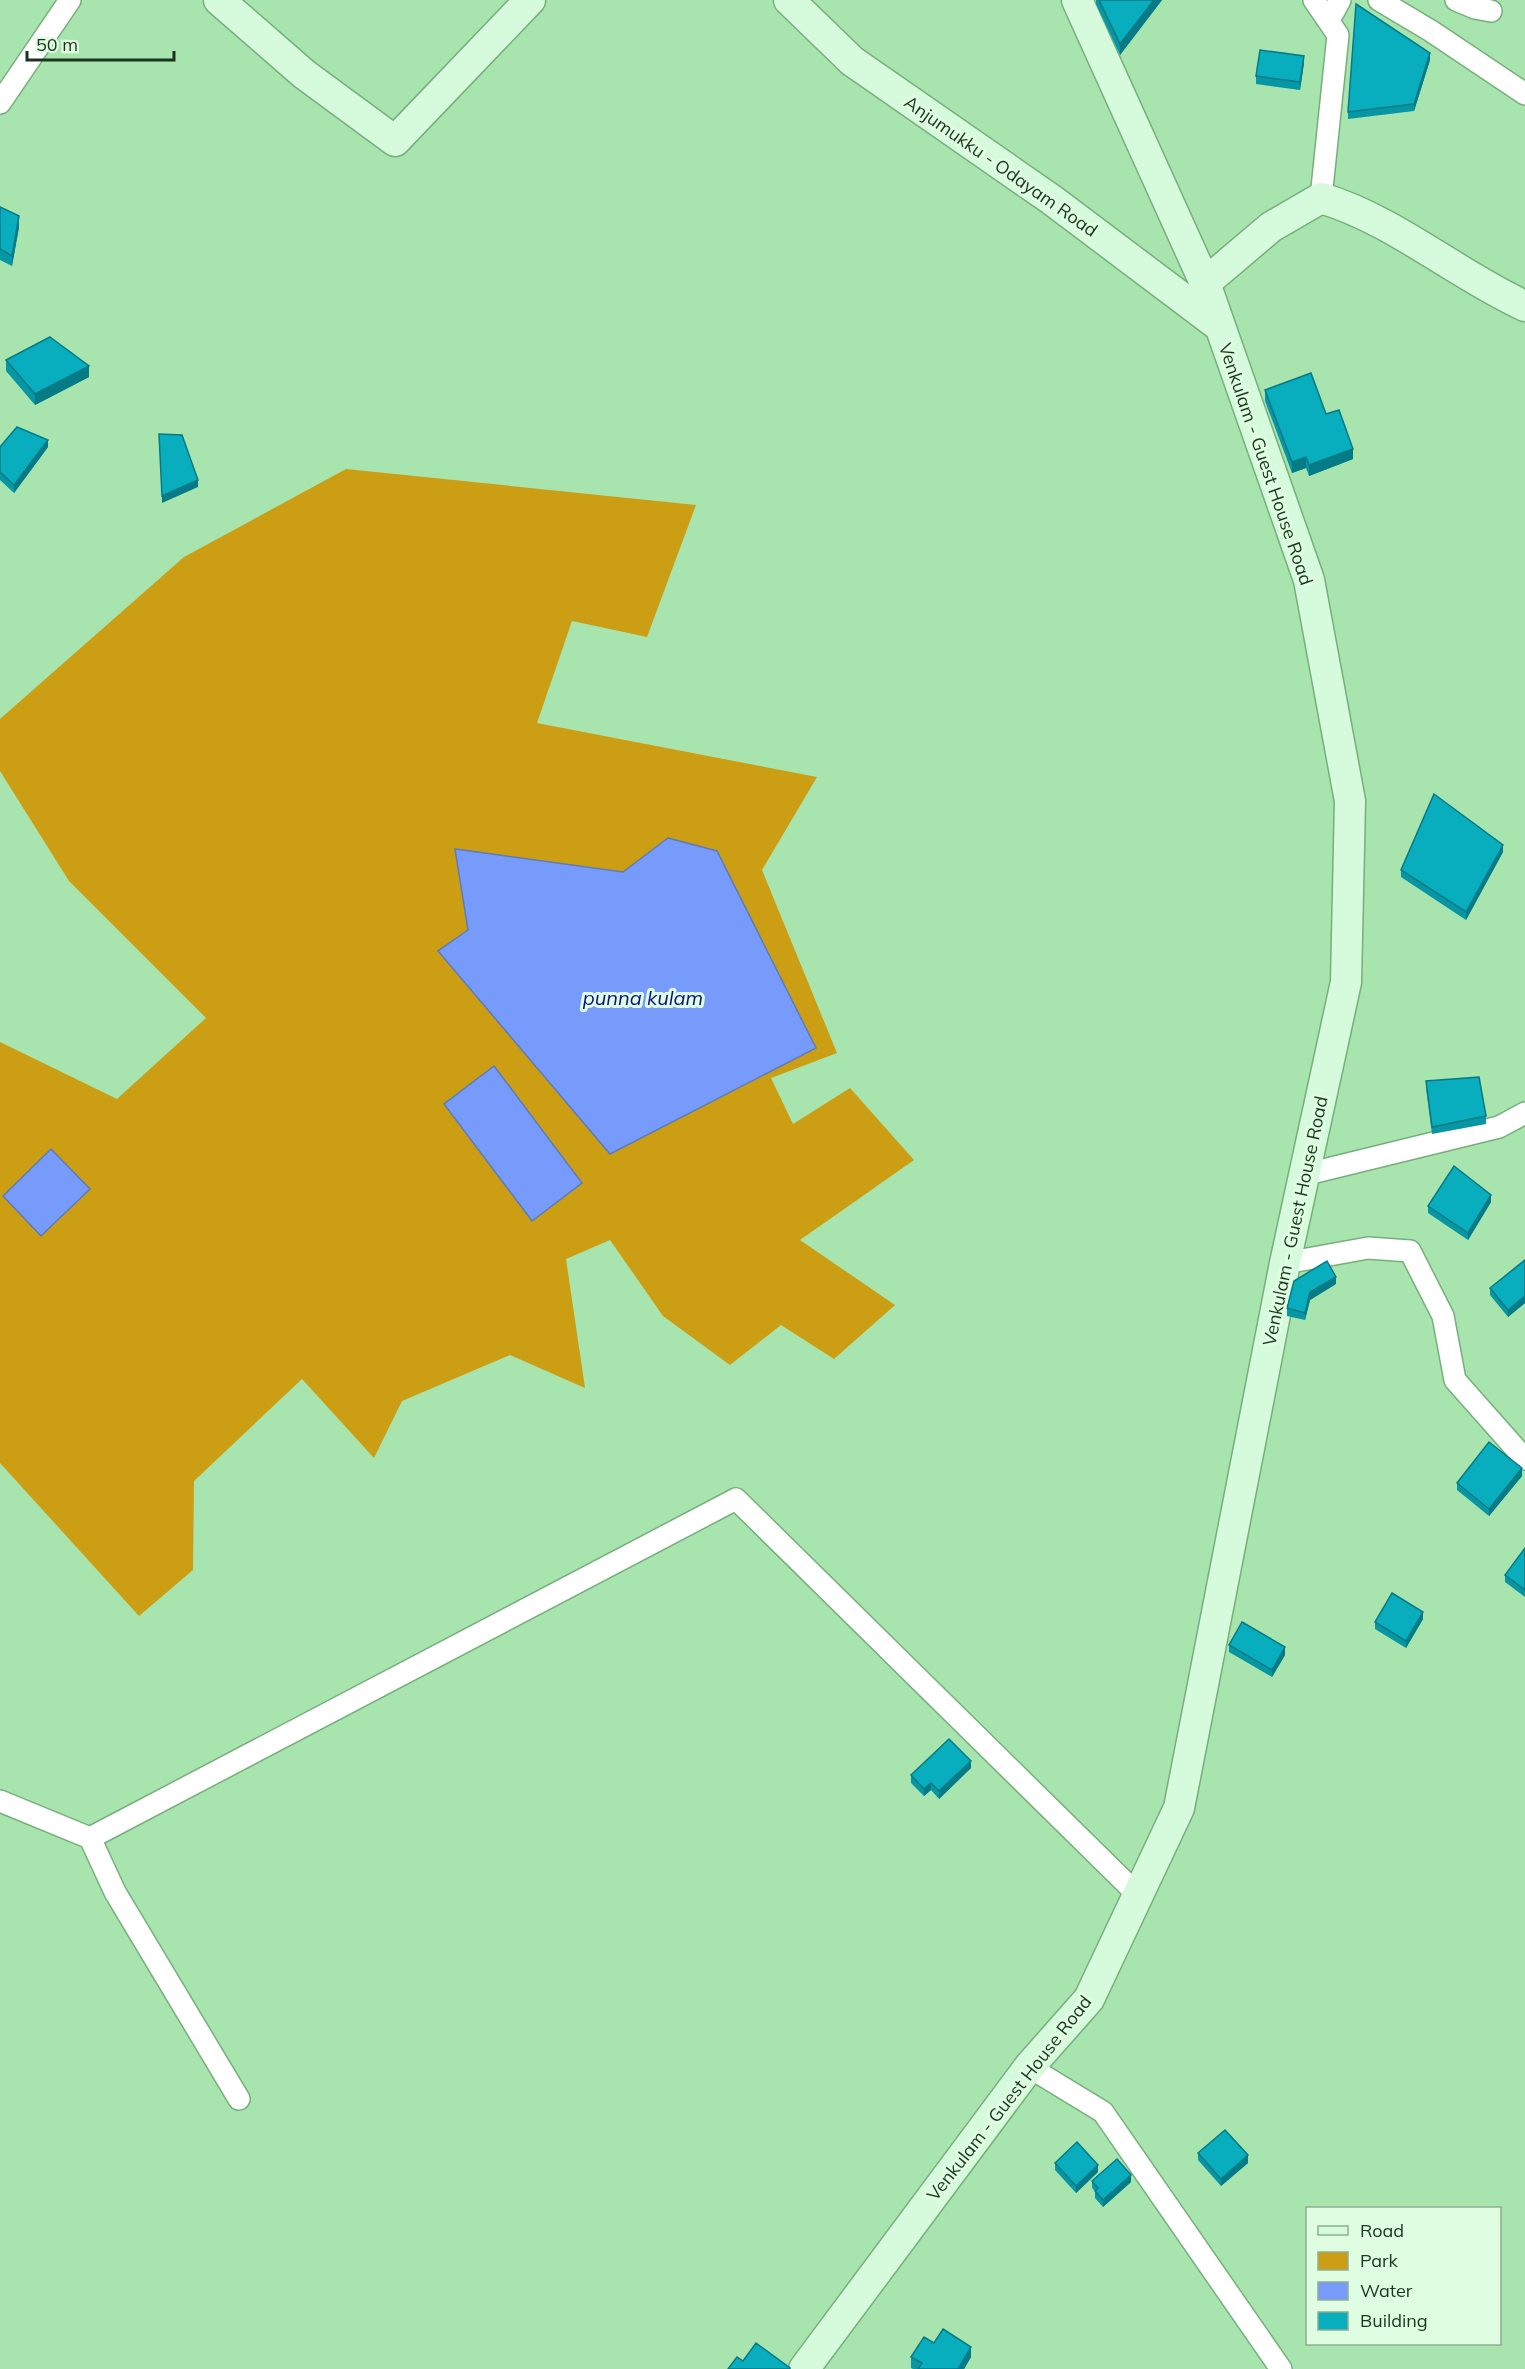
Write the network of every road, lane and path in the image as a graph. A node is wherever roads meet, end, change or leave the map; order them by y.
1 (70, 0) edge
2 (219, 0) edge
3 (530, 0) edge
4 (789, 0) edge
5 (1077, 0) edge
6 (1314, 0) edge
7 (1340, 0) edge
8 (1379, 0) edge
9 (1456, 0) edge
10 (1491, 10) dead end
11 (1326, 18) junction
12 (1525, 94) edge
13 (0, 103) edge
14 (1321, 198) junction
15 (1205, 282) junction
16 (1525, 306) edge
17 (1218, 325) junction
18 (1525, 1113) edge
19 (1303, 1175) junction
20 (1285, 1263) junction
21 (1525, 1460) edge
22 (0, 1801) edge
23 (90, 1838) junction
24 (1138, 1895) junction
25 (1029, 2067) junction
26 (239, 2099) dead end
27 (804, 2369) edge
28 (1281, 2369) edge

1 - 13 street
2 - 3 main road
4 - 17 main road, Anjumukku - Odayam Road
5 - 15 main road, Venkulam - Guest House Road
6 - 11 street
7 - 11 street
8 - 12 street
9 - 10 street
11 - 14 street
14 - 15 main road
14 - 16 main road
15 - 17 main road, Venkulam - Guest House Road
17 - 19 main road, Venkulam - Guest House Road
18 - 19 street
19 - 20 main road, Venkulam - Guest House Road
20 - 21 street
20 - 24 main road, Venkulam - Guest House Road
22 - 23 street
23 - 24 street
23 - 26 street
24 - 25 main road, Venkulam - Guest House Road
25 - 27 main road, Venkulam - Guest House Road
25 - 28 street

